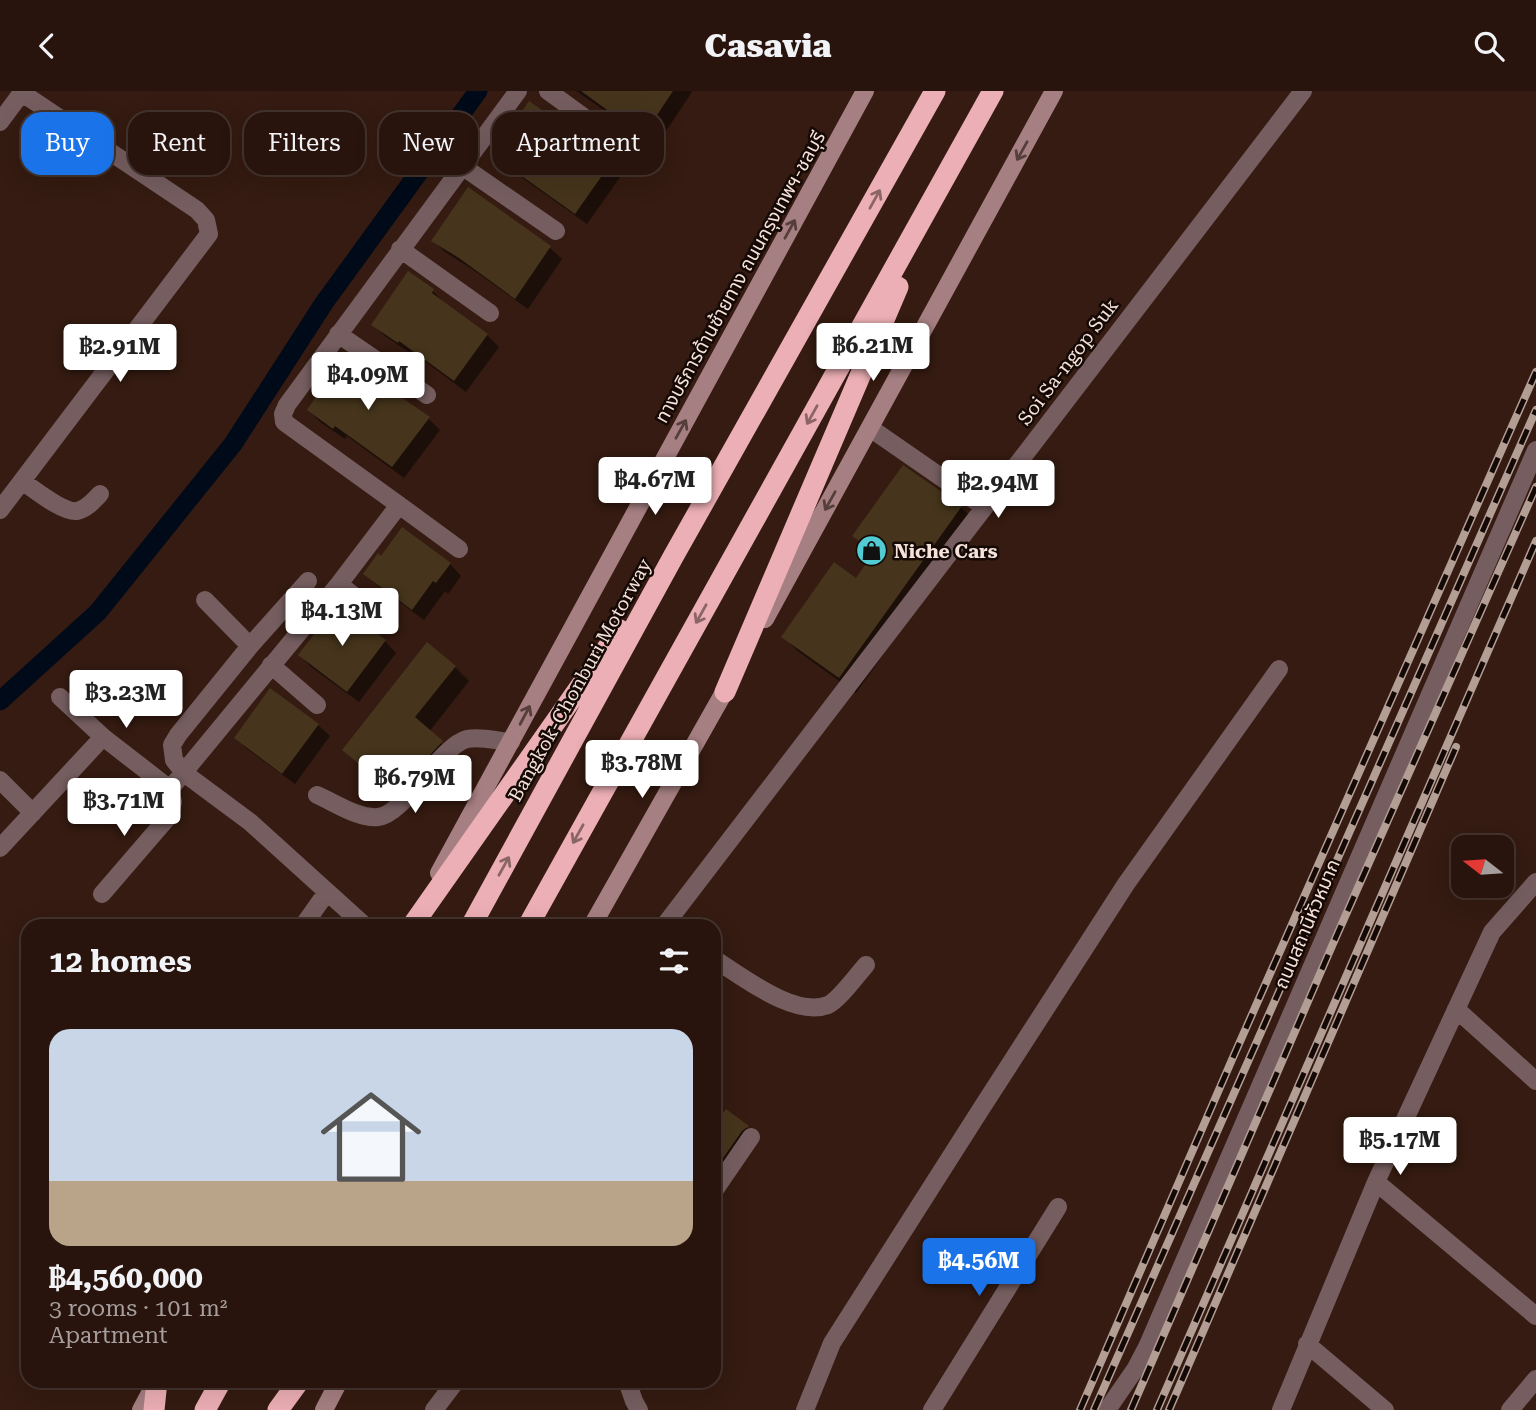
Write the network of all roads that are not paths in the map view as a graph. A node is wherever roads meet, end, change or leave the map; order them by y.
1 (518, 91) edge
2 (548, 91) edge
3 (865, 91) edge
4 (919, 91) edge
5 (935, 91) edge
6 (993, 91) edge
7 (1054, 91) edge
8 (1303, 91) edge
9 (22, 92) edge
10 (577, 112) edge
11 (0, 122) edge
12 (478, 145) edge
13 (898, 159) junction
14 (455, 175) edge
15 (475, 175) edge
16 (941, 185) junction
17 (556, 231) dead end
18 (400, 249) junction
19 (490, 313) dead end
20 (338, 334) junction
21 (427, 395) dead end
22 (870, 428) junction
23 (1536, 450) edge
24 (22, 481) junction
25 (100, 493) dead end
26 (400, 505) junction
27 (984, 507) junction
28 (0, 510) edge
29 (459, 549) dead end
30 (673, 557) junction
31 (308, 582) dead end
32 (339, 584) junction
33 (205, 600) dead end
34 (387, 622) dead end
35 (250, 646) junction
36 (271, 664) junction
37 (1279, 669) dead end
38 (725, 692) junction
39 (60, 697) dead end
40 (317, 705) dead end
41 (103, 737) junction
42 (511, 742) junction
43 (184, 773) junction
44 (0, 781) edge
45 (170, 789) junction
46 (317, 795) dead end
47 (33, 813) junction
48 (0, 848) edge
49 (1536, 882) edge
50 (327, 892) junction
51 (102, 894) dead end
52 (308, 919) edge
53 (357, 919) edge
54 (416, 919) edge
55 (417, 919) edge
56 (475, 919) edge
57 (532, 919) edge
58 (596, 919) edge
59 (669, 919) edge
60 (721, 963) edge
61 (866, 965) dead end
62 (1456, 1009) junction
63 (1536, 1081) edge
64 (751, 1137) dead end
65 (721, 1181) edge
66 (1376, 1182) junction
67 (1058, 1207) dead end
68 (1536, 1316) edge
69 (1307, 1345) junction
70 (1536, 1378) edge
71 (153, 1388) edge
72 (156, 1388) edge
73 (217, 1388) edge
74 (281, 1388) edge
75 (294, 1388) edge
76 (335, 1388) edge
77 (451, 1388) edge
78 (629, 1388) edge
79 (141, 1410) edge
80 (154, 1410) edge
81 (205, 1410) edge
82 (268, 1410) edge
83 (278, 1410) edge
84 (324, 1410) edge
85 (434, 1410) edge
86 (639, 1410) edge
87 (805, 1410) edge
88 (932, 1410) edge
89 (1107, 1410) edge
90 (1281, 1410) edge
91 (1385, 1410) edge
92 (1510, 1410) edge

1 - 12 street
2 - 10 street
42 -> 3 main road, ทางบริการด้านซ้ายทาง ถนนกรุงเทพฯ-ชลบุรี
4 - 13 highway
5 - 13 highway, Bangkok-Chonburi Motorway
6 - 16 highway
7 -> 22 main road
8 - 27 street, Soi Sa-ngop Suk
9 - 11 street
9 - 24 street
30 -> 13 highway, Bangkok-Chonburi Motorway
14 - 18 street
15 - 17 street
16 - 38 highway
16 -> 57 highway
18 - 19 street
18 - 20 street
20 - 21 street
20 - 26 street
22 - 27 street
22 -> 38 main road
23 - 89 street, ถนนสถานีหัวหมาก
24 - 25 street
24 - 28 street
26 - 29 street
26 - 32 street
27 - 59 street, Soi Sa-ngop Suk
30 - 55 highway
56 -> 30 highway, Bangkok-Chonburi Motorway
31 - 35 street
32 - 34 street
32 - 36 street
33 - 35 street
35 - 43 street
36 - 40 street
36 - 43 street
37 - 87 street
38 - 58 main road
39 - 41 street
41 - 45 street
41 - 47 street
42 - 46 street
42 - 54 main road, ทางบริการด้านซ้ายทาง ถนนกรุงเทพฯ-ชลบุรี
43 - 45 street
43 - 50 street
44 - 47 street
45 - 51 street
47 - 48 street
49 - 62 street
50 - 52 street
50 - 53 street
60 - 61 street
62 - 63 street
62 - 66 street
64 - 65 street
66 - 68 street
66 - 69 street
67 - 88 street
69 - 90 street
69 - 91 street
70 - 92 street
71 - 79 main road
72 - 80 highway
73 - 81 highway
74 - 82 highway
75 - 83 highway
76 - 84 main road
77 - 85 street
78 - 86 street

